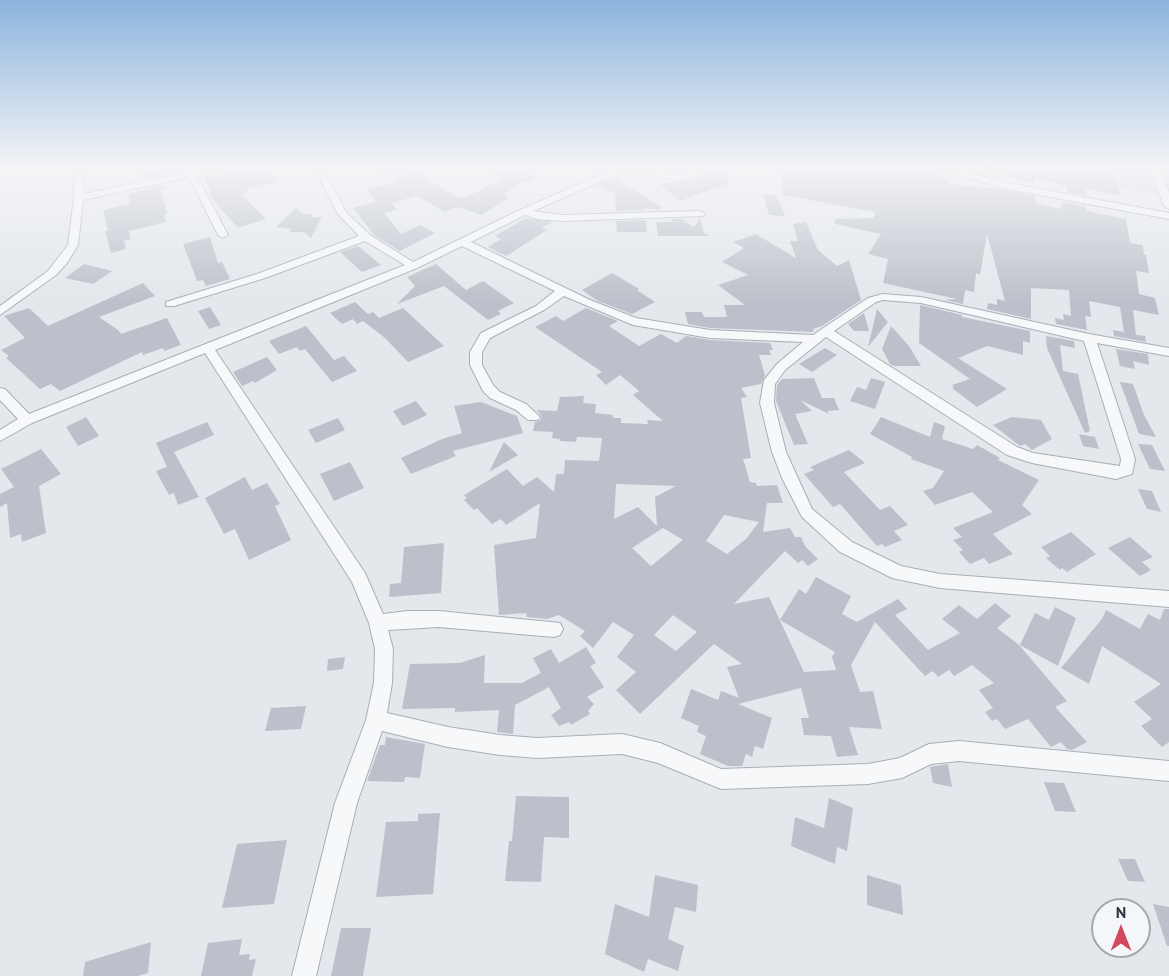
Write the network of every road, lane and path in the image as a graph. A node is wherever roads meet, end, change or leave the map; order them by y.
1 (76, 211) edge
2 (210, 211) edge
3 (341, 211) edge
4 (525, 211) joint
5 (1140, 211) edge
6 (700, 214) dead end
7 (1169, 216) edge
8 (222, 235) dead end
9 (366, 237) junction
10 (463, 242) junction
11 (413, 266) junction
12 (563, 291) junction
13 (170, 304) dead end
14 (0, 312) edge
15 (821, 335) junction
16 (1089, 338) junction
17 (208, 348) junction
18 (1169, 352) edge
19 (0, 392) edge
20 (532, 417) dead end
21 (27, 420) junction
22 (0, 436) edge
23 (1169, 599) edge
24 (378, 623) junction
25 (554, 629) dead end
26 (376, 720) junction
27 (1169, 771) edge
28 (304, 976) edge

1 - 14 street
2 - 8 street
3 - 9 street
4 - 6 street
4 - 10 street
5 - 7 street
9 - 11 street
9 - 13 street
10 - 11 street
10 - 12 street
11 - 17 street
12 - 15 street
12 - 20 street
15 - 16 street
15 - 16 street
15 - 23 street
16 - 18 street
17 - 21 street
17 - 24 street
19 - 21 street
21 - 22 street
24 - 25 street
24 - 26 street
26 - 27 street
26 - 28 street

